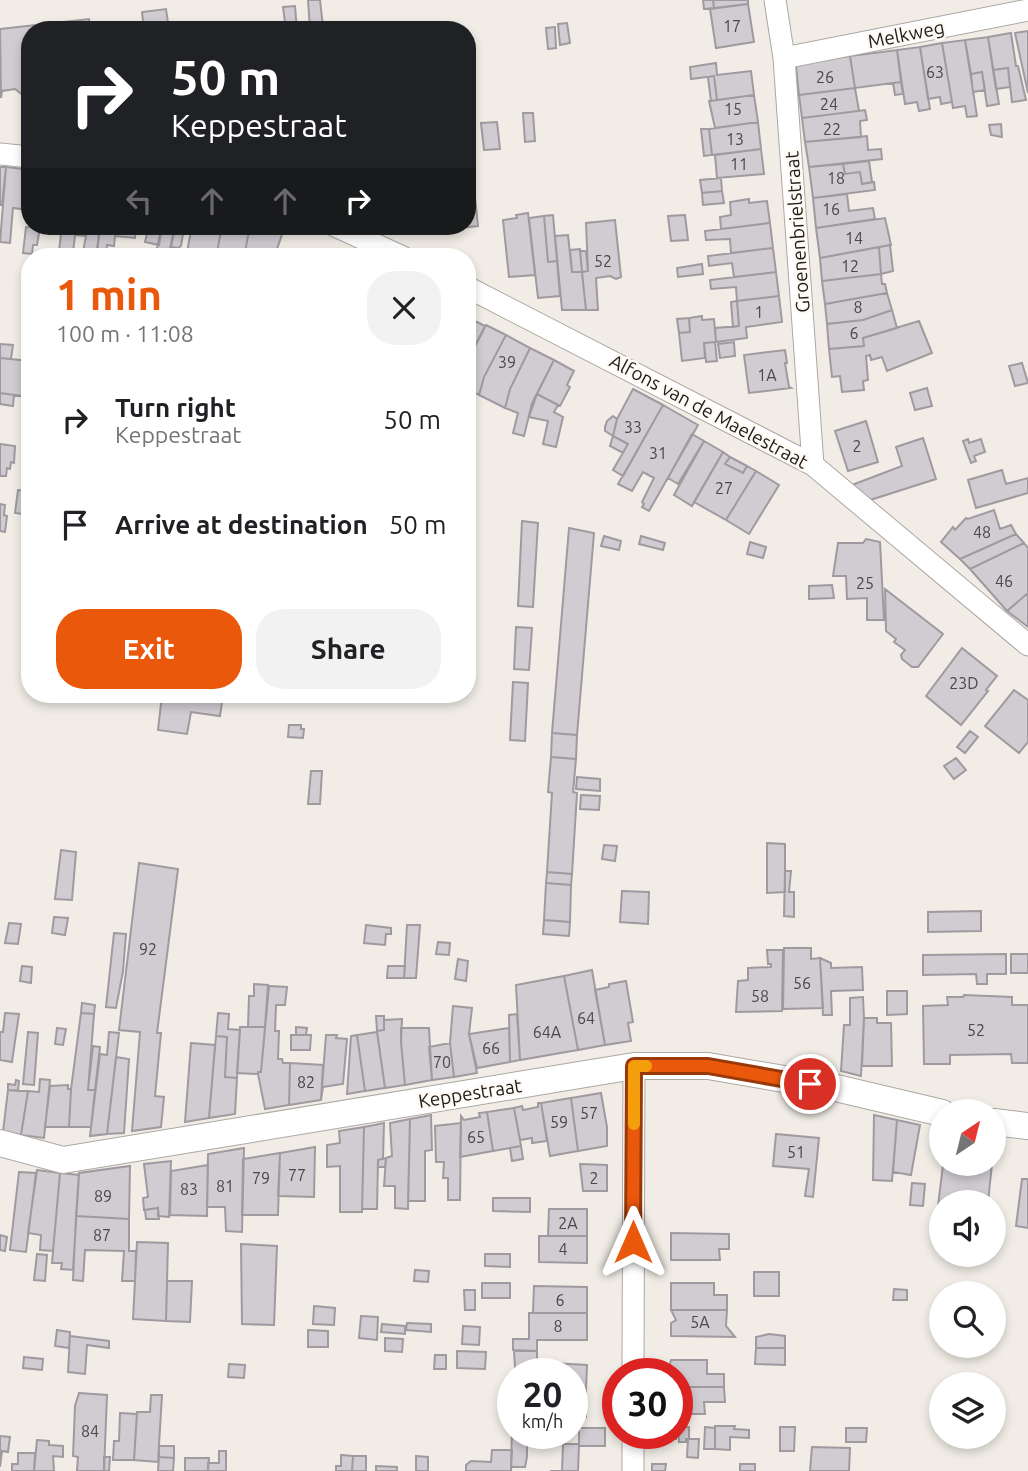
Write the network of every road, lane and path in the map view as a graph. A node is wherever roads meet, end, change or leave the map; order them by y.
1 (775, 0) edge
2 (1028, 10) edge
3 (785, 58) junction
4 (0, 154) edge
5 (21, 156) edge
6 (355, 235) edge
7 (383, 248) edge
8 (476, 292) edge
9 (813, 465) junction
10 (1028, 645) edge
11 (634, 1066) junction
12 (929, 1110) edge
13 (1006, 1123) edge
14 (1028, 1126) edge
15 (0, 1143) edge
16 (633, 1358) edge
17 (633, 1449) edge
18 (633, 1471) edge

1 - 3 street, Groenenbrielstraat
2 - 3 street, Melkweg
3 - 9 street, Groenenbrielstraat
4 - 5 street
6 - 7 street
8 - 9 street, Alfons van de Maelestraat
9 - 10 street, Alfons van de Maelestraat
11 - 12 street, Keppestraat
11 - 15 street, Keppestraat
11 - 16 street
13 - 14 street
17 - 18 street

